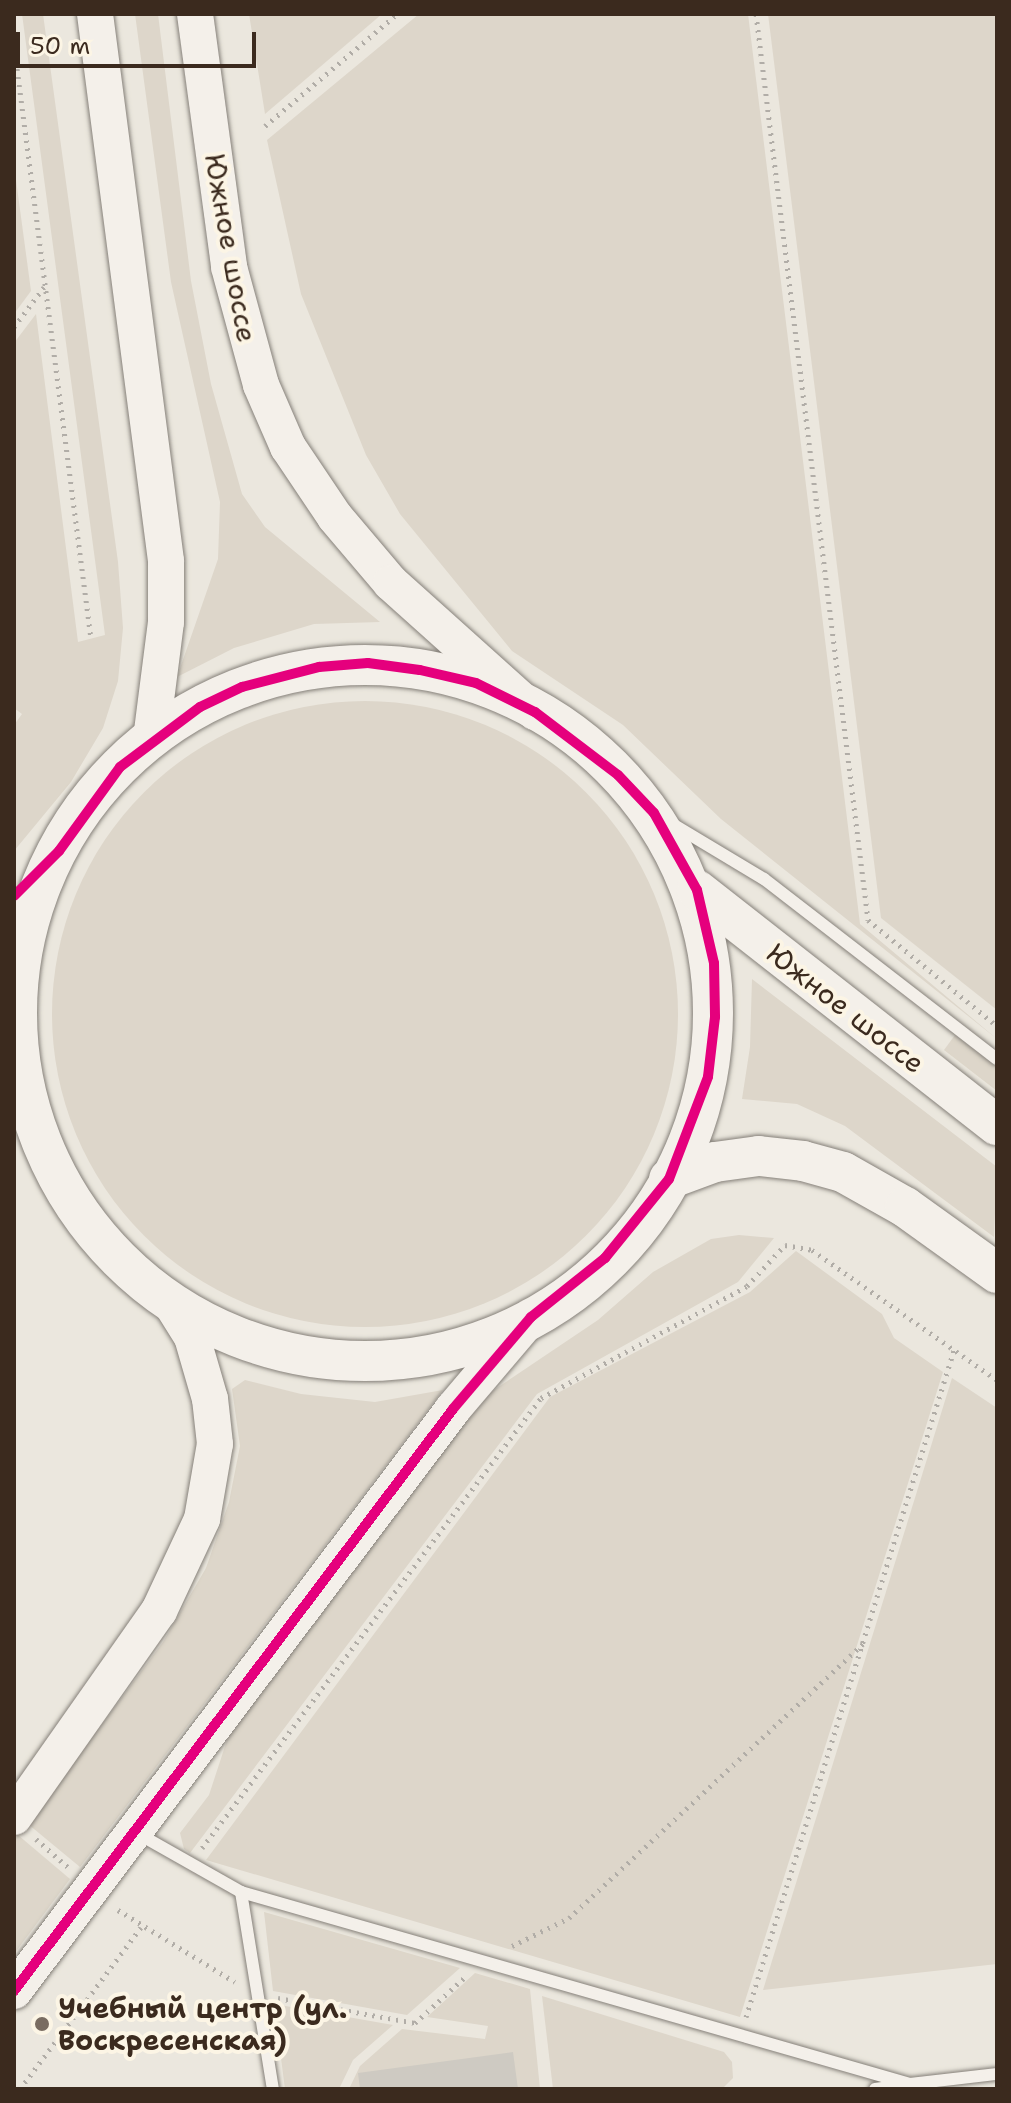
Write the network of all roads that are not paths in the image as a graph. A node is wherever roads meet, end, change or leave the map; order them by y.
1 (95, 14) edge
2 (195, 14) edge
3 (535, 712) junction
4 (151, 739) junction
5 (654, 813) junction
6 (697, 890) junction
7 (20, 911) edge
8 (997, 1059) edge
9 (18, 1087) edge
10 (997, 1125) edge
11 (28, 1140) edge
12 (669, 1179) junction
13 (997, 1273) edge
14 (173, 1306) junction
15 (531, 1317) junction
16 (20, 1823) edge
17 (135, 1832) junction
18 (241, 1892) junction
19 (14, 1991) edge
20 (997, 2074) edge
21 (910, 2084) junction
22 (273, 2089) edge
23 (875, 2089) edge

1 - 4 main road
2 - 3 main road, Южное шоссе
3 - 4 main road
3 - 5 main road
4 - 7 main road
5 - 6 main road
5 - 8 lane
6 - 10 main road, Южное шоссе
6 - 12 main road
7 - 9 main road
9 - 11 main road
11 - 14 main road
12 - 13 main road
12 - 15 main road
14 - 15 main road
14 - 16 main road
15 - 17 main road
17 - 18 lane
17 - 19 main road
18 - 21 lane
18 - 22 lane
20 - 21 lane
21 - 23 lane

